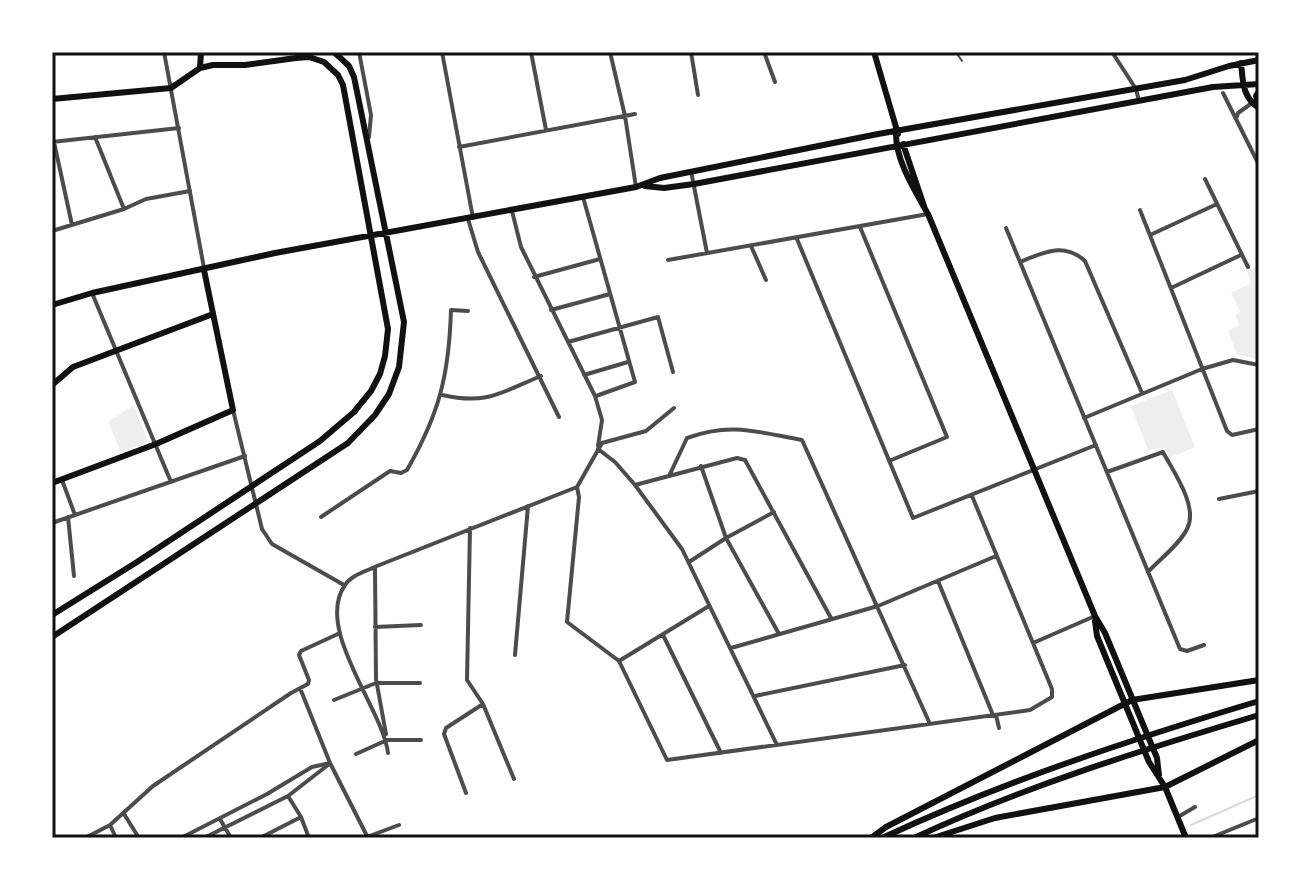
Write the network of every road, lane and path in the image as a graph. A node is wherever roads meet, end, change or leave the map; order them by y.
1 (164, 52) edge
2 (201, 52) edge
3 (334, 52) edge
4 (359, 52) edge
5 (442, 52) edge
6 (531, 52) edge
7 (610, 52) edge
8 (691, 52) edge
9 (764, 52) edge
10 (874, 52) edge
11 (956, 52) edge
12 (1112, 52) edge
13 (1259, 60) edge
14 (962, 61) dead end
15 (1241, 63) junction
16 (200, 68) junction
17 (775, 82) dead end
18 (1259, 84) edge
19 (1243, 86) junction
20 (171, 88) junction
21 (1136, 89) junction
22 (1259, 91) edge
23 (1223, 93) dead end
24 (698, 95) dead end
25 (52, 99) edge
26 (1139, 101) junction
27 (1257, 106) edge
28 (635, 114) dead end
29 (625, 116) junction
30 (1236, 119) junction
31 (179, 128) junction
32 (546, 130) junction
33 (896, 131) junction
34 (95, 137) junction
35 (53, 142) edge
36 (920, 142) junction
37 (368, 144) junction
38 (900, 145) junction
39 (459, 147) junction
40 (1259, 165) edge
41 (691, 171) junction
42 (915, 175) junction
43 (1205, 179) dead end
44 (694, 184) junction
45 (639, 186) junction
46 (190, 191) junction
47 (583, 197) junction
48 (1217, 203) junction
49 (124, 209) junction
50 (511, 210) junction
51 (1140, 210) dead end
52 (926, 211) junction
53 (471, 218) junction
54 (72, 225) junction
55 (860, 227) junction
56 (1006, 228) dead end
57 (52, 231) edge
58 (386, 234) junction
59 (1150, 235) junction
60 (372, 237) junction
61 (797, 239) junction
62 (751, 246) junction
63 (707, 253) junction
64 (1242, 255) junction
65 (600, 259) junction
66 (668, 260) dead end
67 (1020, 262) junction
68 (1248, 267) dead end
69 (204, 270) junction
70 (534, 277) junction
71 (766, 280) dead end
72 (1171, 288) junction
73 (92, 293) junction
74 (610, 294) junction
75 (52, 305) edge
76 (551, 310) junction
77 (468, 311) dead end
78 (213, 314) junction
79 (619, 328) junction
80 (568, 342) junction
81 (113, 350) junction
82 (629, 362) junction
83 (1259, 365) edge
84 (1202, 369) junction
85 (673, 372) dead end
86 (584, 375) junction
87 (541, 376) junction
88 (52, 385) edge
89 (1142, 393) junction
90 (442, 395) junction
91 (595, 396) junction
92 (674, 408) dead end
93 (233, 410) junction
94 (559, 417) dead end
95 (1084, 418) junction
96 (1259, 429) edge
97 (156, 444) junction
98 (1096, 445) junction
99 (598, 449) junction
100 (245, 456) junction
101 (889, 461) junction
102 (701, 466) junction
103 (1034, 470) junction
104 (1107, 472) junction
105 (670, 474) junction
106 (62, 479) junction
107 (171, 482) junction
108 (52, 483) edge
109 (251, 485) junction
110 (635, 485) junction
111 (577, 487) junction
112 (1259, 491) edge
113 (972, 496) junction
114 (1219, 499) dead end
115 (255, 504) junction
116 (528, 506) junction
117 (774, 512) junction
118 (75, 515) junction
119 (68, 517) junction
120 (321, 517) dead end
121 (52, 523) edge
122 (470, 528) junction
123 (726, 538) junction
124 (997, 556) junction
125 (689, 562) junction
126 (375, 567) junction
127 (1148, 572) junction
128 (74, 576) dead end
129 (938, 581) junction
130 (344, 585) junction
131 (709, 606) junction
132 (878, 606) junction
133 (52, 615) edge
134 (1095, 616) junction
135 (831, 618) junction
136 (421, 625) dead end
137 (375, 627) junction
138 (340, 633) junction
139 (779, 634) junction
140 (663, 635) junction
141 (52, 637) edge
142 (1033, 643) junction
143 (1204, 645) dead end
144 (731, 648) junction
145 (515, 655) dead end
146 (619, 661) junction
147 (905, 665) junction
148 (1259, 680) edge
149 (376, 683) junction
150 (420, 683) dead end
151 (360, 687) junction
152 (300, 688) junction
153 (755, 696) junction
154 (334, 700) dead end
155 (1132, 700) junction
156 (1259, 701) edge
157 (1124, 703) junction
158 (483, 704) junction
159 (995, 714) junction
160 (1259, 715) edge
161 (930, 724) junction
162 (999, 728) dead end
163 (387, 740) junction
164 (421, 740) dead end
165 (1259, 740) edge
166 (777, 745) junction
167 (388, 753) dead end
168 (721, 753) junction
169 (356, 754) dead end
170 (330, 763) junction
171 (1159, 775) junction
172 (514, 779) dead end
173 (1165, 787) junction
174 (466, 793) dead end
175 (288, 796) junction
176 (1195, 807) dead end
177 (124, 814) junction
178 (301, 817) junction
179 (1178, 817) junction
180 (1259, 818) edge
181 (220, 819) junction
182 (110, 825) junction
183 (399, 825) dead end
184 (225, 827) junction
185 (85, 838) edge
186 (116, 838) edge
187 (139, 838) edge
188 (181, 838) edge
189 (204, 838) edge
190 (231, 838) edge
191 (260, 838) edge
192 (309, 838) edge
193 (366, 838) edge
194 (871, 838) edge
195 (882, 838) edge
196 (914, 838) edge
197 (933, 838) edge
198 (1186, 838) edge
199 (1210, 838) edge

1 - 20 street
2 - 16 main road
3 - 37 main road
4 - 37 street
5 - 39 street
6 - 32 street
7 - 29 street
8 - 24 street
9 - 17 street
10 - 33 main road
11 - 14 lane
12 - 21 street
13 - 15 main road
15 - 19 main road
15 - 21 main road
16 - 20 main road
16 - 60 main road
18 - 19 main road
19 - 26 main road
19 - 27 main road
20 - 25 main road
20 - 31 street
21 - 26 street
21 - 33 main road
22 - 27 main road
23 - 30 street
26 - 36 main road
27 - 30 street
28 - 29 street
29 - 32 street
29 - 45 street
30 - 40 street
31 - 34 street
31 - 46 street
32 - 39 street
33 - 38 main road
33 - 41 main road
34 - 35 street
34 - 49 street
35 - 54 street
36 - 38 main road
36 - 42 main road
37 - 58 main road
38 - 42 main road
38 - 44 main road
38 - 52 main road
39 - 53 street
41 - 44 street
41 - 45 main road
42 - 52 main road
43 - 48 street
44 - 45 main road
44 - 63 street
45 - 47 main road
46 - 49 street
46 - 69 street
47 - 50 main road
47 - 65 street
48 - 59 street
48 - 64 street
49 - 54 street
50 - 53 main road
50 - 70 street
51 - 59 street
52 - 55 street
52 - 103 main road
53 - 58 main road
53 - 87 street
54 - 57 street
55 - 61 street
55 - 101 street
56 - 67 street
58 - 60 main road
58 - 115 main road
59 - 72 street
60 - 69 main road
60 - 109 main road
61 - 62 street
61 - 101 street
62 - 63 street
62 - 71 street
63 - 66 street
64 - 68 street
64 - 72 street
65 - 70 street
65 - 74 street
67 - 89 street
67 - 95 street
69 - 73 main road
69 - 78 main road
70 - 76 street
72 - 84 street
73 - 75 main road
73 - 81 street
74 - 76 street
74 - 79 street
76 - 80 street
77 - 90 street
78 - 81 main road
78 - 93 main road
79 - 80 street
79 - 82 street
79 - 85 street
80 - 86 street
81 - 88 main road
81 - 97 street
82 - 86 street
82 - 91 street
83 - 84 street
84 - 89 street
84 - 96 street
86 - 91 street
87 - 90 street
87 - 94 street
89 - 95 street
90 - 120 street
91 - 99 street
92 - 99 street
93 - 97 main road
93 - 100 street
95 - 98 street
97 - 106 main road
97 - 107 street
98 - 103 street
98 - 104 street
99 - 110 street
99 - 111 street
100 - 107 street
100 - 109 street
101 - 113 street
102 - 105 street
102 - 117 street
102 - 123 street
103 - 113 street
103 - 134 main road
104 - 127 street
104 - 127 street
105 - 110 street
105 - 132 street
106 - 108 main road
106 - 118 street
107 - 118 street
109 - 115 street
109 - 133 main road
110 - 125 street
111 - 116 street
111 - 146 street
112 - 114 street
113 - 124 street
115 - 130 street
115 - 141 main road
116 - 122 street
116 - 145 street
117 - 123 street
117 - 135 street
118 - 119 street
119 - 121 street
119 - 128 street
122 - 126 street
122 - 158 street
123 - 125 street
123 - 139 street
124 - 129 street
124 - 142 street
125 - 131 street
126 - 130 street
126 - 137 street
127 - 143 street
129 - 132 street
129 - 159 street
130 - 138 street
131 - 140 street
131 - 144 street
132 - 135 street
132 - 147 street
134 - 142 street
134 - 155 main road
134 - 157 main road
135 - 139 street
136 - 137 street
137 - 149 street
138 - 151 street
138 - 152 street
139 - 144 street
140 - 146 street
140 - 168 street
142 - 159 street
144 - 153 street
146 - 168 street
147 - 153 street
147 - 161 street
148 - 155 main road
149 - 150 street
149 - 151 street
149 - 163 street
151 - 154 street
151 - 163 street
152 - 170 street
152 - 177 street
153 - 166 street
155 - 157 main road
155 - 171 main road
156 - 195 main road
157 - 171 main road
157 - 194 main road
158 - 172 street
158 - 174 street
159 - 161 street
159 - 162 street
160 - 196 main road
161 - 166 street
163 - 164 street
163 - 167 street
163 - 169 street
165 - 173 main road
166 - 168 street
170 - 175 street
170 - 181 street
170 - 193 street
171 - 173 main road
173 - 179 main road
173 - 197 main road
175 - 178 street
175 - 184 street
176 - 179 street
177 - 182 street
177 - 187 street
178 - 191 street
178 - 192 street
179 - 198 main road
180 - 199 street
181 - 184 street
181 - 188 street
182 - 185 street
182 - 186 street
183 - 193 street
184 - 189 street
184 - 190 street

